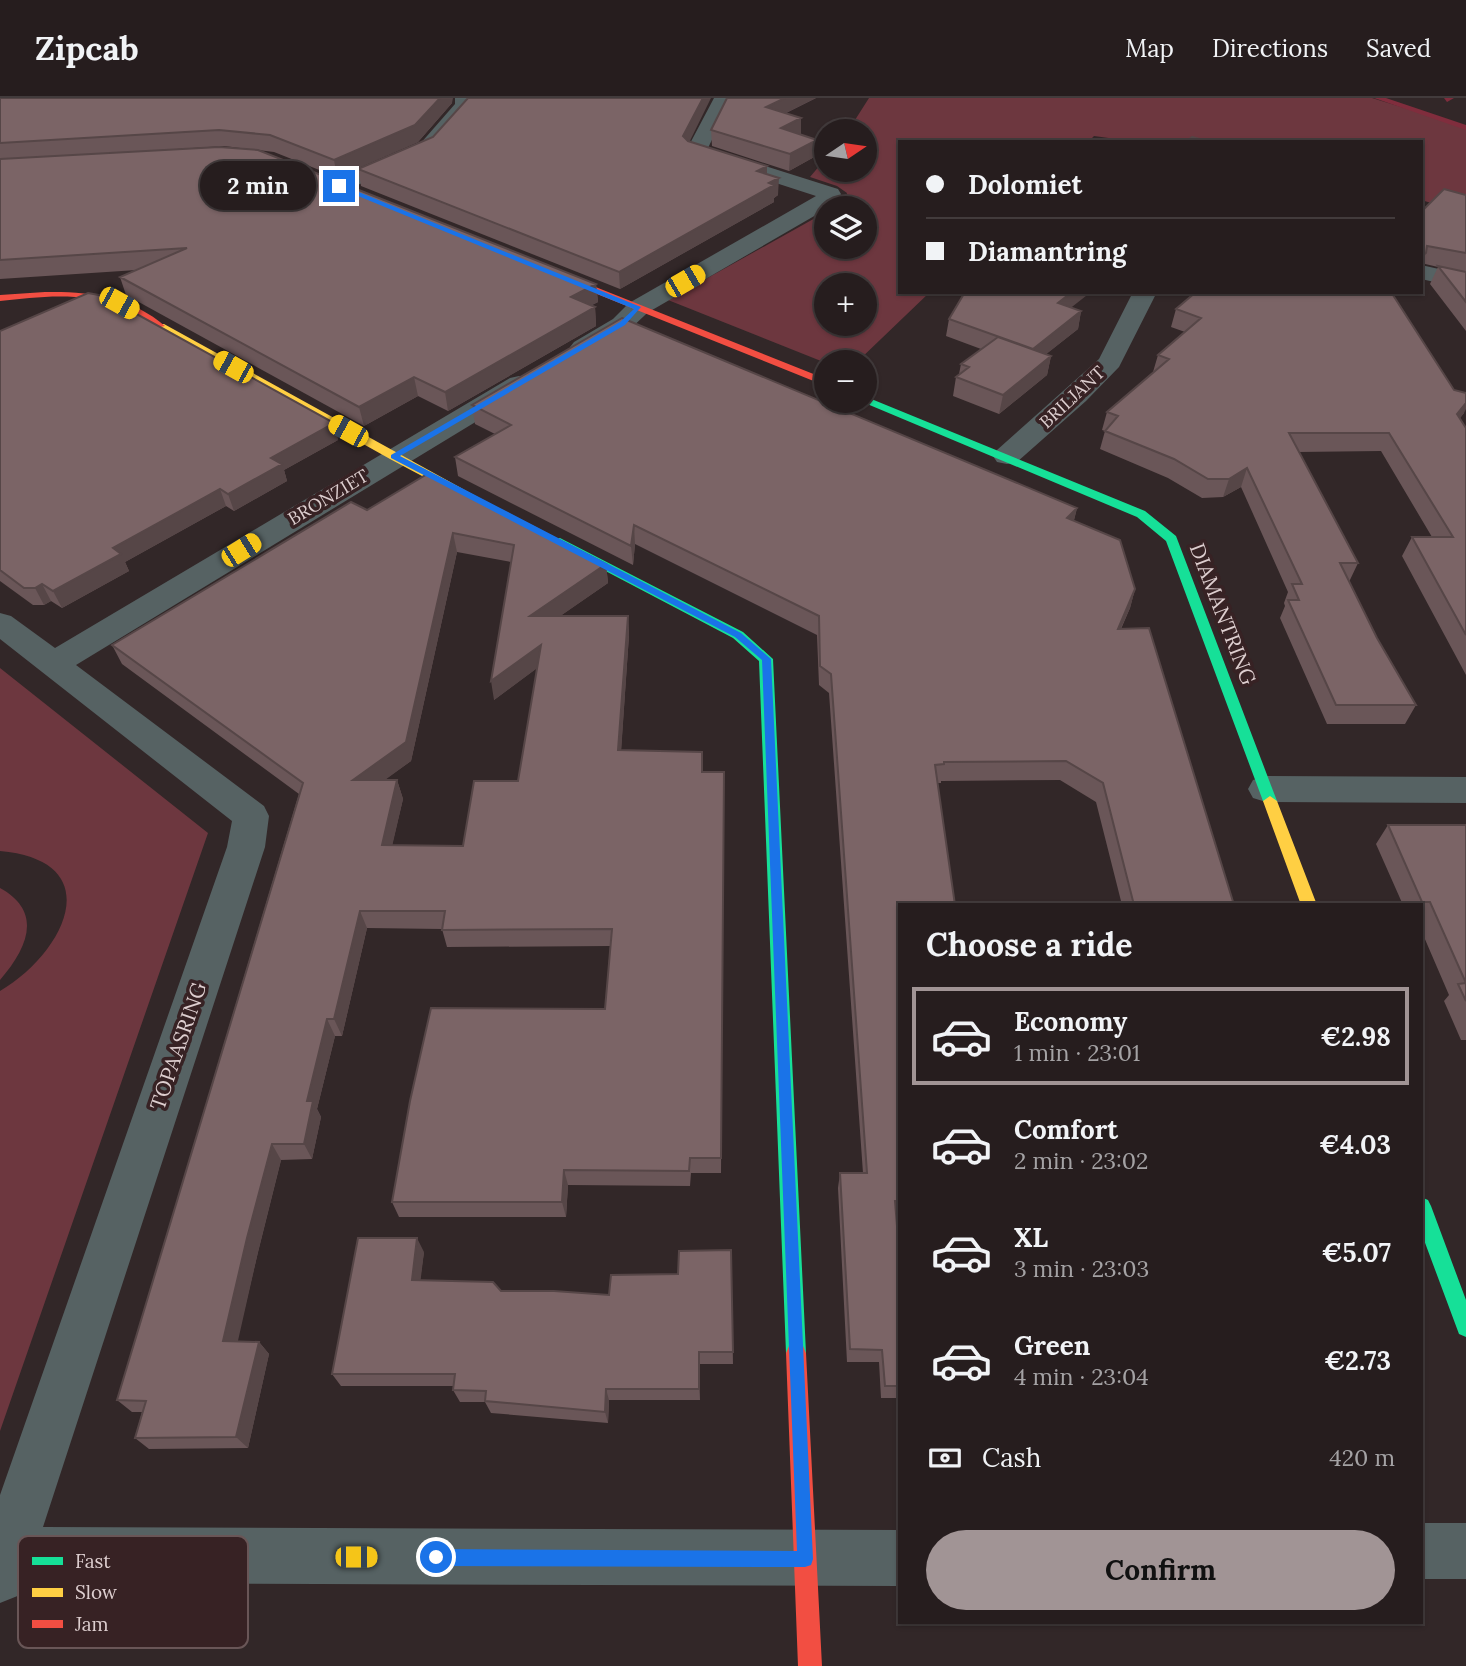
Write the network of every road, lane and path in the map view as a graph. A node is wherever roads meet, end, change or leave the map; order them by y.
1 (464, 98) edge
2 (723, 98) edge
3 (340, 187) edge
4 (536, 266) edge
5 (1423, 272) edge
6 (1466, 282) edge
7 (1144, 294) edge
8 (93, 297) junction
9 (0, 298) edge
10 (638, 309) junction
11 (35, 320) edge
12 (814, 378) edge
13 (877, 404) edge
14 (1007, 456) junction
15 (394, 457) junction
16 (490, 506) edge
17 (550, 538) edge
18 (0, 623) edge
19 (53, 664) junction
20 (1266, 789) junction
21 (1466, 790) edge
22 (1308, 903) edge
23 (1423, 1211) edge
24 (1466, 1327) edge
25 (1423, 1551) edge
26 (1466, 1551) edge
27 (898, 1558) edge
28 (805, 1559) junction
29 (248, 1563) edge
30 (4, 1565) edge
31 (810, 1666) edge

1 - 3 street
2 - 10 street, BRONZIET
4 - 10 street
5 - 6 street
7 - 14 street, BRILJANT
8 - 9 street
8 - 11 street
8 - 15 street
10 - 12 street
10 - 15 street, BRONZIET
13 - 14 street, DIAMANTRING
14 - 20 street, DIAMANTRING
15 - 16 street
15 - 19 street, BRONZIET
17 - 28 street
18 - 19 street, TOPAASRING
19 - 30 street, TOPAASRING
20 - 21 street
20 - 22 street, DIAMANTRING
23 - 24 street
25 - 26 street
27 - 28 street
28 - 29 street
28 - 31 street

